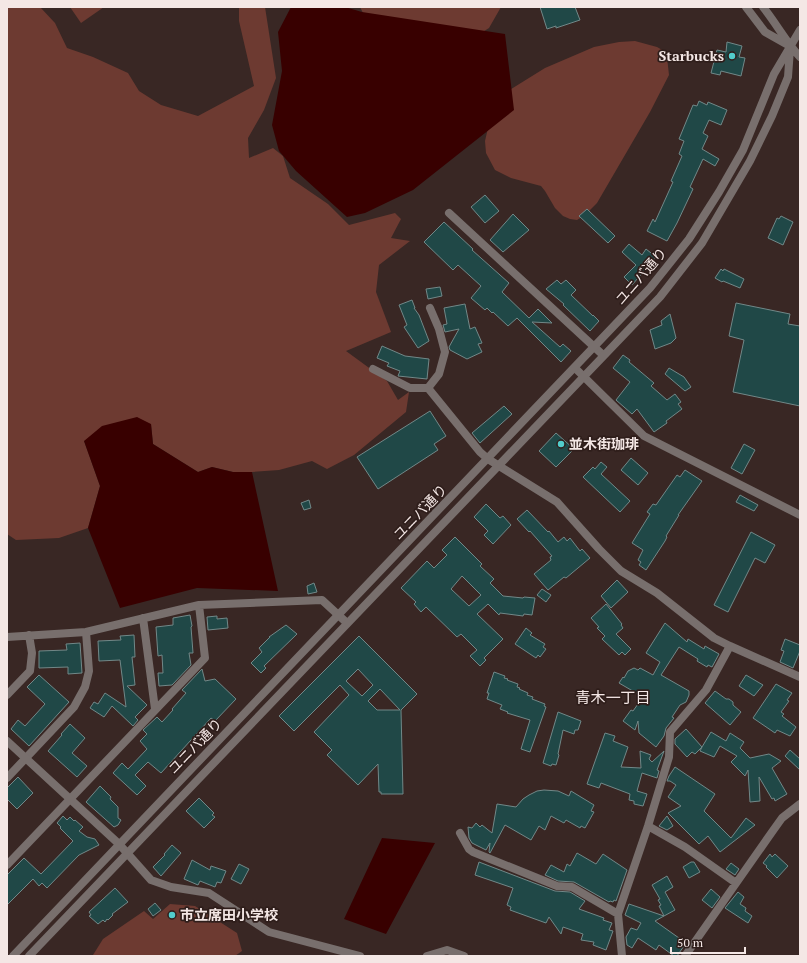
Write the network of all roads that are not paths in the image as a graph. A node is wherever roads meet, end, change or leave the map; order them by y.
1 (746, 7) edge
2 (763, 7) edge
3 (800, 30) edge
4 (790, 47) junction
5 (800, 57) edge
6 (449, 213) dead end
7 (430, 308) dead end
8 (594, 347) junction
9 (604, 355) junction
10 (575, 368) junction
11 (374, 370) dead end
12 (583, 376) junction
13 (428, 388) junction
14 (488, 460) junction
15 (499, 466) junction
16 (800, 515) edge
17 (199, 605) junction
18 (339, 615) junction
19 (144, 618) junction
20 (347, 623) junction
21 (86, 632) junction
22 (29, 635) junction
23 (7, 637) edge
24 (730, 646) junction
25 (800, 677) edge
26 (7, 695) edge
27 (155, 710) junction
28 (7, 741) edge
29 (26, 758) junction
30 (7, 778) edge
31 (69, 799) junction
32 (800, 804) edge
33 (648, 826) junction
34 (460, 833) dead end
35 (119, 844) junction
36 (127, 853) junction
37 (7, 865) edge
38 (736, 883) junction
39 (618, 914) junction
40 (332, 953) edge
41 (13, 956) edge
42 (30, 956) edge
43 (360, 956) edge
44 (427, 956) edge
45 (464, 956) edge
46 (622, 956) edge
47 (685, 956) edge

1 - 4 street
2 - 4 street
3 - 4 street
4 - 5 street
4 - 8 street, ユニバ通り
4 - 9 street, ユニバ通り
6 - 8 street
7 - 13 street
8 - 9 street
8 - 10 street, ユニバ通り
9 - 12 street, ユニバ通り
10 - 12 street
10 - 14 street, ユニバ通り
11 - 13 street
12 - 15 street, ユニバ通り
12 - 16 street
13 - 14 street
14 - 15 street
14 - 18 street, ユニバ通り
15 - 20 street, ユニバ通り
15 - 24 street
17 - 18 street
17 - 19 street
17 - 27 street
18 - 20 street
18 - 35 street, ユニバ通り
19 - 21 street
19 - 27 street
20 - 36 street, ユニバ通り
21 - 22 street
21 - 29 street
22 - 23 street
22 - 26 street
24 - 25 street
24 - 33 street
27 - 31 street
28 - 29 street
29 - 30 street
29 - 31 street
31 - 35 street
31 - 37 street
32 - 38 street
33 - 38 street
33 - 39 street
34 - 39 street
35 - 36 street
35 - 41 street, ユニバ通り
36 - 40 street
36 - 42 street, ユニバ通り
38 - 47 street
39 - 46 street
40 - 43 street
44 - 45 street

